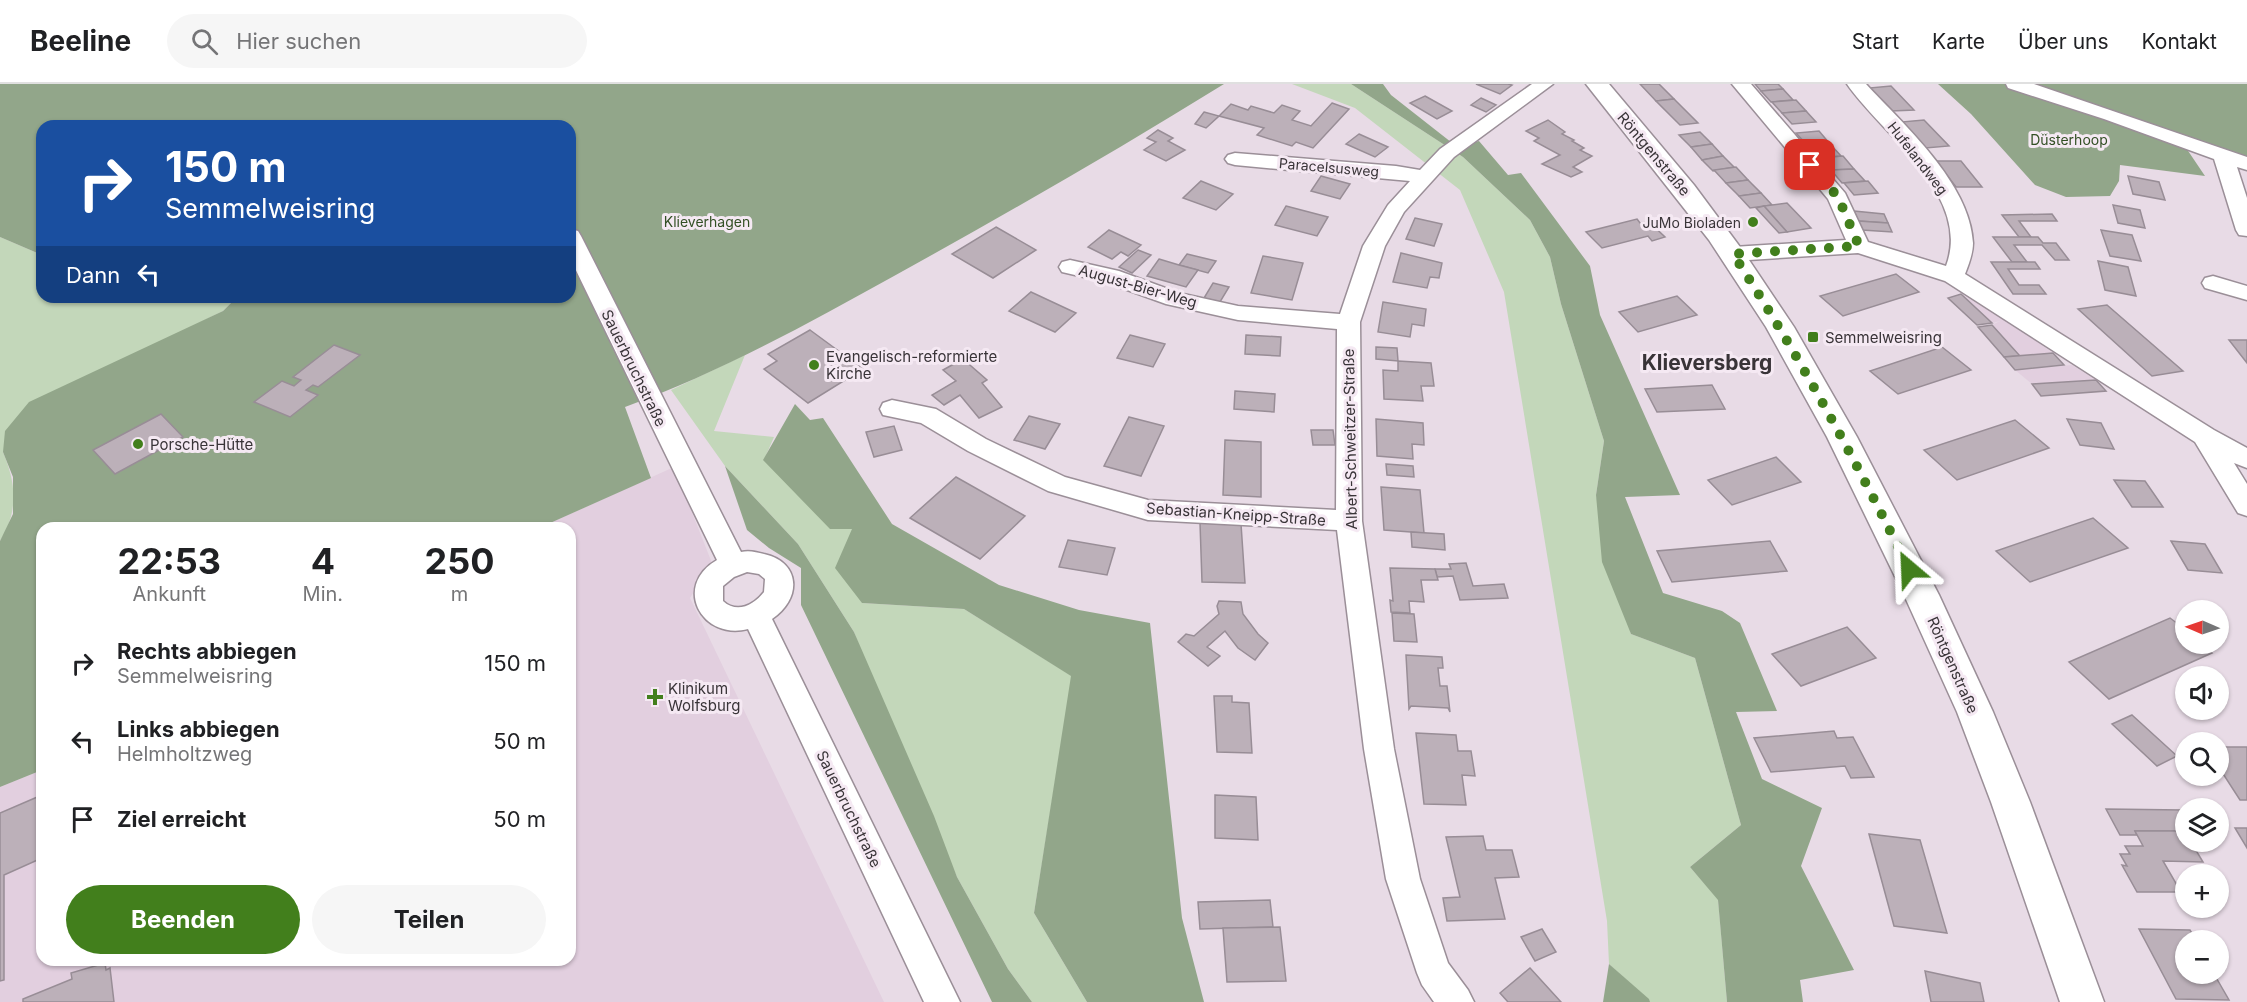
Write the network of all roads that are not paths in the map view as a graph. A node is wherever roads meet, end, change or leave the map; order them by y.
1 (1544, 84) edge
2 (1597, 84) edge
3 (1741, 84) edge
4 (1856, 84) edge
5 (2015, 84) edge
6 (2223, 155) junction
7 (1235, 159) dead end
8 (2247, 164) edge
9 (1423, 177) junction
10 (2247, 230) edge
11 (1859, 246) junction
12 (576, 248) edge
13 (1733, 254) junction
14 (1070, 267) dead end
15 (1953, 276) junction
16 (2213, 284) dead end
17 (2247, 293) edge
18 (1349, 322) junction
19 (892, 409) dead end
20 (2205, 436) junction
21 (2247, 459) edge
22 (2247, 506) edge
23 (1349, 520) junction
24 (733, 564) junction
25 (756, 615) junction
26 (942, 1002) edge
27 (1456, 1002) edge
28 (2082, 1002) edge

1 - 9 street, Albert-Schweitzer-Straße
2 - 13 street, Röntgenstraße
3 - 11 street
4 - 15 street, Hufelandweg
5 - 6 street
6 - 8 street
6 - 10 street
7 - 9 street, Paracelsusweg
9 - 18 street, Albert-Schweitzer-Straße
11 - 13 street
11 - 15 street
12 - 24 street, Sauerbruchstraße
13 - 28 street, Röntgenstraße
14 - 18 street, August-Bier-Weg
15 - 20 street
16 - 17 street
18 - 23 street, Albert-Schweitzer-Straße
19 - 23 street, Sebastian-Kneipp-Straße
20 - 21 street
20 - 22 street
23 - 27 street, Albert-Schweitzer-Straße
24 - 25 street
24 - 25 street
25 - 26 street, Sauerbruchstraße

